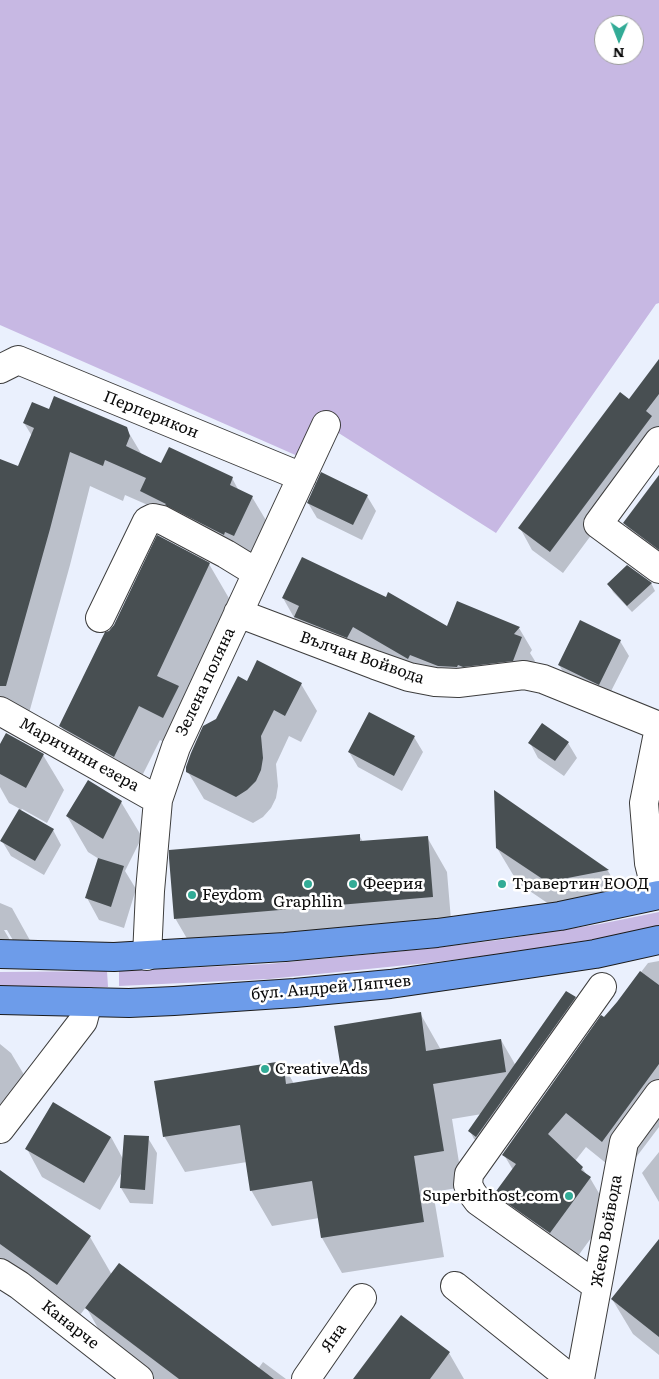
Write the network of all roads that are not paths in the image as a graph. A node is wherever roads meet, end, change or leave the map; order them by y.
1 (0, 369) edge
2 (326, 425) dead end
3 (659, 441) edge
4 (302, 477) junction
5 (659, 569) edge
6 (257, 573) junction
7 (238, 613) junction
8 (100, 618) dead end
9 (0, 711) edge
10 (659, 727) edge
11 (158, 800) junction
12 (658, 895) edge
13 (659, 940) edge
14 (0, 954) edge
15 (147, 956) junction
16 (602, 987) dead end
17 (0, 1000) edge
18 (88, 1002) junction
19 (659, 1094) edge
20 (0, 1129) edge
21 (0, 1273) edge
22 (455, 1286) dead end
23 (597, 1286) junction
24 (362, 1298) dead end
25 (139, 1379) edge
26 (306, 1379) edge
27 (571, 1379) edge
28 (580, 1379) edge

1 - 4 street, Перперикон
2 - 4 street, Зелена поляна
3 - 5 street
4 - 6 street, Зелена поляна
6 - 7 street, Зелена поляна
6 - 8 street
7 - 10 street, Вълчан Войвода
7 - 11 street, Зелена поляна
9 - 11 street, Маричини езера
10 - 12 street
11 - 15 street, Зелена поляна
12 - 15 main road
13 - 18 main road, бул. Андрей Ляпчев
14 - 15 main road
16 - 23 street
17 - 18 main road, бул. Андрей Ляпчев
18 - 20 street
19 - 23 street, Жеко Войвода
21 - 25 street, Канарче
22 - 27 street
23 - 28 street, Жеко Войвода
24 - 26 street, Яна

